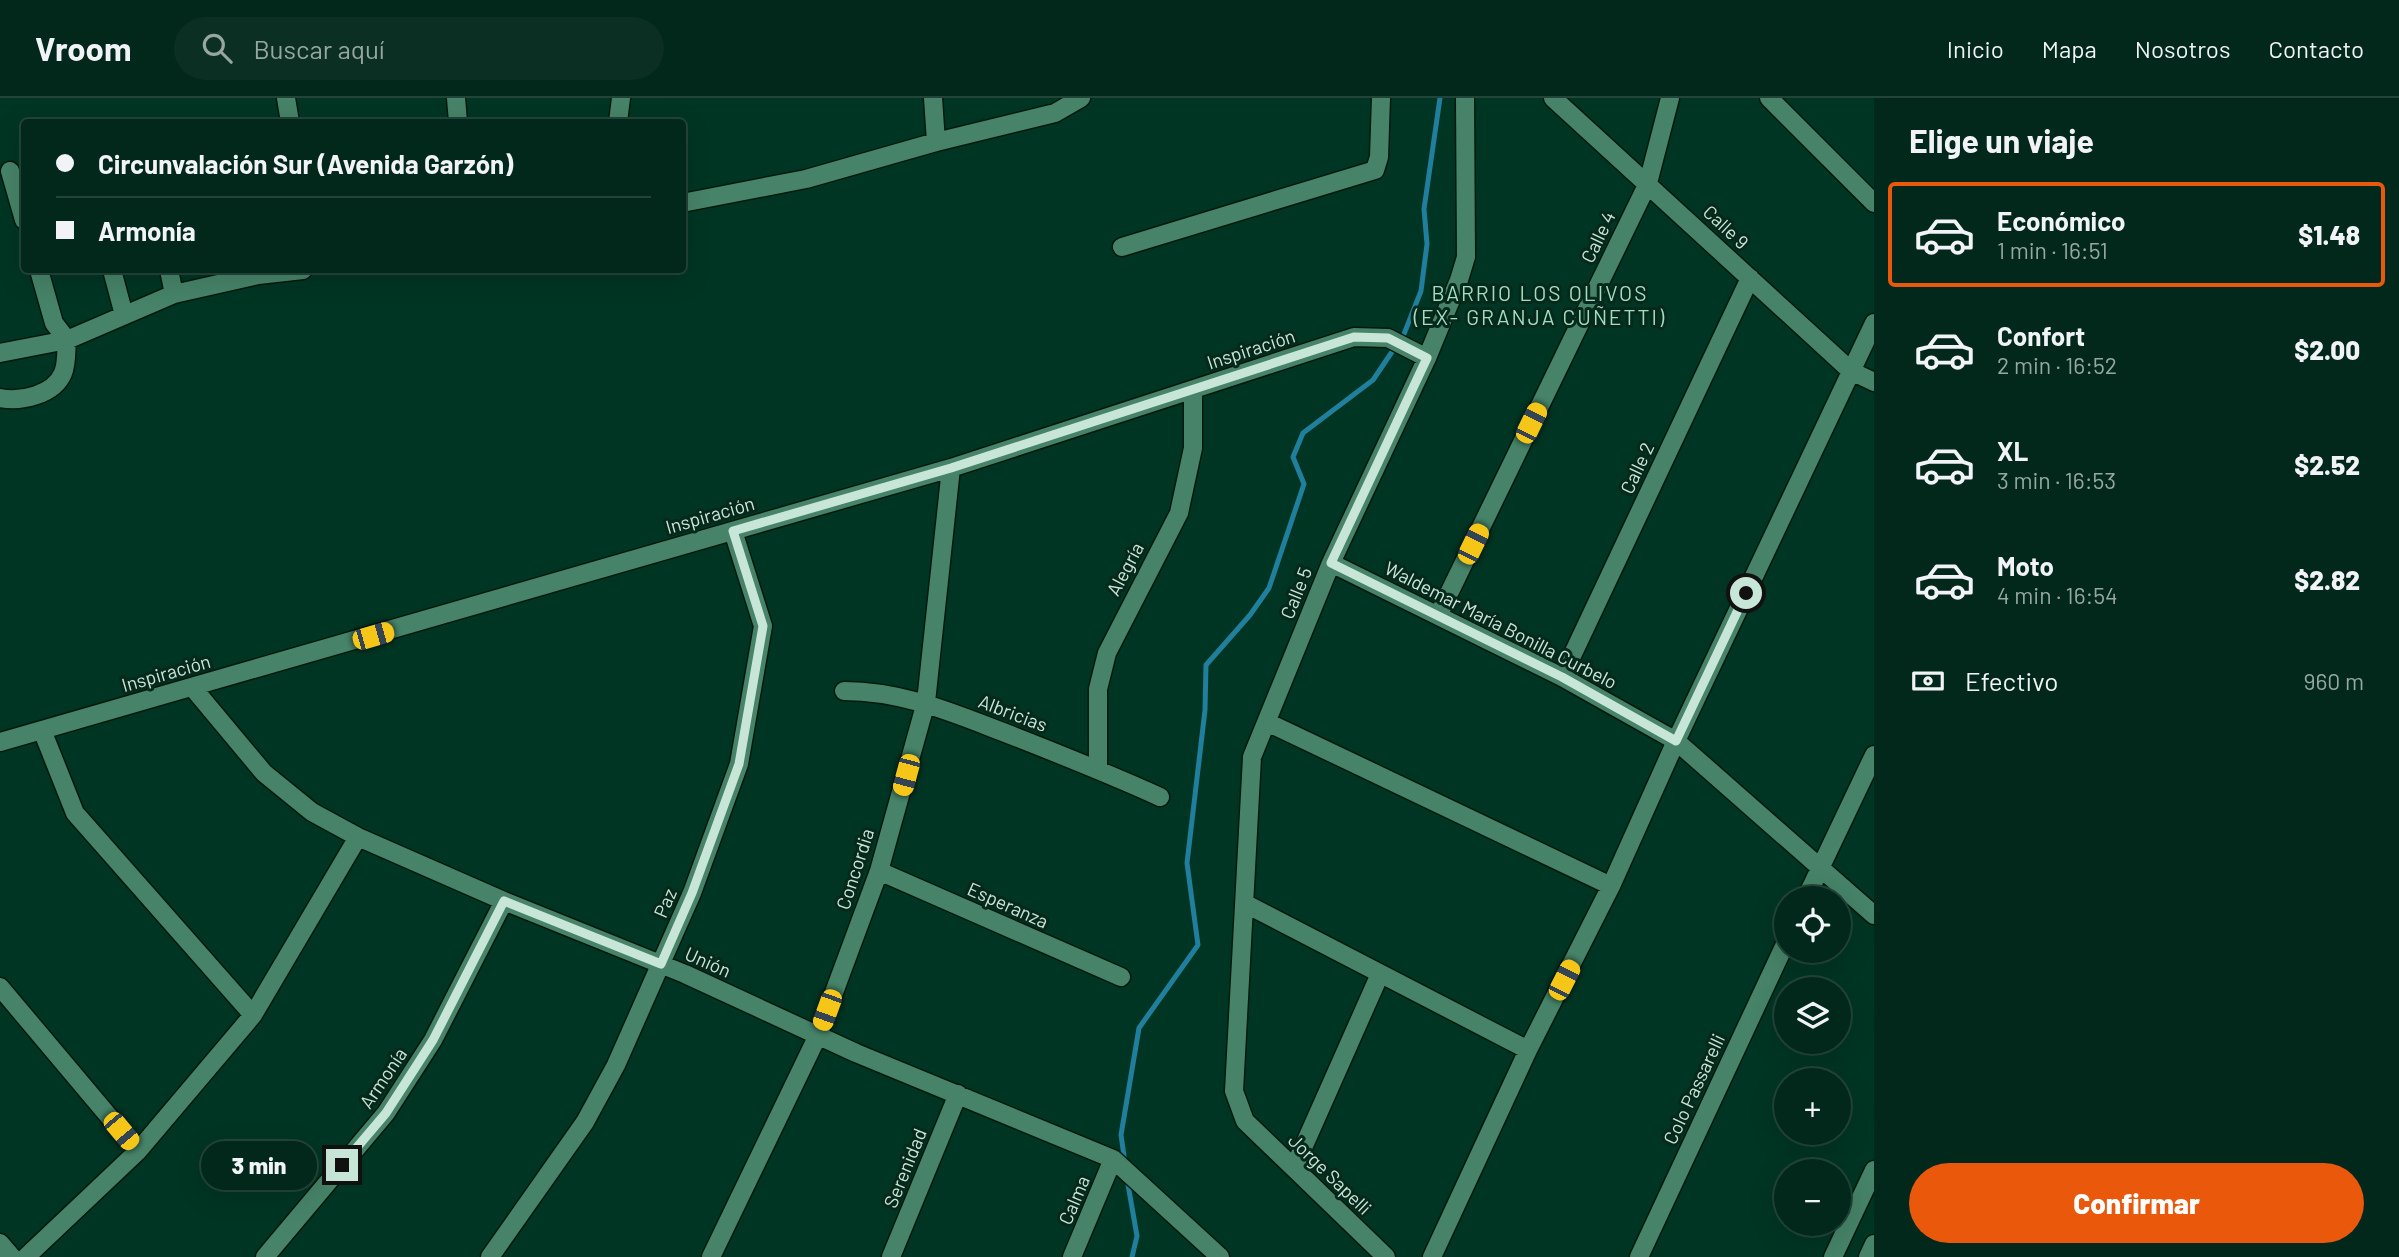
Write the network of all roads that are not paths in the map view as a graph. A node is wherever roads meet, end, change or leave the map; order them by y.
1 (286, 98) edge
2 (456, 98) edge
3 (621, 98) edge
4 (933, 98) edge
5 (1081, 98) edge
6 (1381, 98) edge
7 (1465, 98) edge
8 (1553, 98) edge
9 (1670, 98) edge
10 (1769, 98) edge
11 (290, 119) edge
12 (458, 119) edge
13 (618, 119) edge
14 (936, 142) junction
15 (1648, 183) junction
16 (8, 184) edge
17 (686, 202) edge
18 (1874, 203) edge
19 (21, 213) edge
20 (1122, 247) dead end
21 (40, 273) edge
22 (114, 273) edge
23 (170, 273) edge
24 (276, 273) edge
25 (1750, 278) junction
26 (174, 294) junction
27 (124, 315) junction
28 (1874, 323) edge
29 (67, 340) junction
30 (0, 353) edge
31 (1427, 358) junction
32 (1851, 371) junction
33 (1874, 382) edge
34 (1192, 390) junction
35 (0, 398) edge
36 (951, 468) junction
37 (733, 531) junction
38 (1331, 563) junction
39 (1438, 616) junction
40 (1562, 677) junction
41 (193, 688) junction
42 (844, 691) dead end
43 (926, 702) junction
44 (1266, 722) junction
45 (42, 730) junction
46 (1676, 741) junction
47 (0, 742) edge
48 (1874, 755) edge
49 (1098, 769) junction
50 (1160, 797) dead end
51 (358, 837) junction
52 (1821, 866) junction
53 (879, 871) junction
54 (1611, 886) junction
55 (1812, 886) edge
56 (504, 901) junction
57 (1246, 904) junction
58 (1874, 915) edge
59 (1776, 963) edge
60 (661, 964) junction
61 (1380, 974) junction
62 (1121, 977) dead end
63 (0, 987) edge
64 (253, 1015) junction
65 (818, 1035) junction
66 (1528, 1050) junction
67 (958, 1094) junction
68 (1245, 1121) joint
69 (138, 1151) junction
70 (1114, 1159) junction
71 (1294, 1168) junction
72 (1874, 1170) edge
73 (0, 1243) edge
74 (1874, 1244) edge
75 (12, 1257) edge
76 (26, 1257) edge
77 (265, 1257) edge
78 (490, 1257) edge
79 (711, 1257) edge
80 (891, 1257) edge
81 (1072, 1257) edge
82 (1220, 1257) edge
83 (1386, 1257) edge
84 (1432, 1257) edge
85 (1639, 1257) edge
86 (1833, 1257) edge
87 (1868, 1257) edge

1 - 11 street
2 - 12 street
3 - 13 street
4 - 14 street
5 - 14 street
6 - 20 street
7 - 31 street, Calle 5
8 - 15 street, Calle 9
9 - 15 street, Calle 4
10 - 18 street
14 - 17 street
15 - 25 street, Calle 9
15 - 39 street, Calle 4
16 - 19 street
21 - 29 street
22 - 27 street
23 - 26 street
24 - 26 street
25 - 32 street, Calle 9
25 - 40 street, Calle 2
26 - 27 street
27 - 29 street
28 - 32 street
29 - 30 street
29 - 35 street
31 - 34 street, Inspiración
31 - 38 street, Calle 5
32 - 33 street, Calle 9
32 - 46 street
34 - 36 street, Inspiración
34 - 49 street, Alegría
36 - 37 street, Inspiración
36 - 43 street, Concordia
37 - 41 street, Inspiración
37 - 60 street, Paz
38 - 39 street, Waldemar María Bonilla Curbelo
38 - 44 street, Calle 5
39 - 40 street, Waldemar María Bonilla Curbelo
40 - 46 street, Waldemar María Bonilla Curbelo
41 - 45 street, Inspiración
41 - 51 street, Unión
42 - 43 street, Albricias
43 - 49 street, Albricias
43 - 53 street, Concordia
44 - 54 street
44 - 57 street, Calle 5
45 - 47 street, Inspiración
45 - 64 street
46 - 52 street, Waldemar María Bonilla Curbelo
46 - 54 street
48 - 52 street
49 - 50 street, Albricias
51 - 56 street, Unión
51 - 64 street
52 - 55 street
52 - 58 street, Waldemar María Bonilla Curbelo
53 - 62 street, Esperanza
53 - 65 street, Concordia
54 - 66 street
56 - 60 street, Unión
56 - 77 street, Armonía
57 - 61 street
57 - 68 street, Calle 5
59 - 85 street, Colo Passarelli
60 - 65 street, Unión
60 - 78 street, Paz
61 - 66 street
61 - 71 street
63 - 69 street
64 - 69 street
65 - 67 street, Unión
65 - 79 street, Concordia
66 - 84 street
67 - 70 street, Unión
67 - 80 street, Serenidad
68 - 71 street, Jorge Sapelli
69 - 76 street
70 - 81 street, Calma
70 - 82 street, Unión
71 - 83 street, Jorge Sapelli
72 - 86 street
73 - 75 street
74 - 87 street

